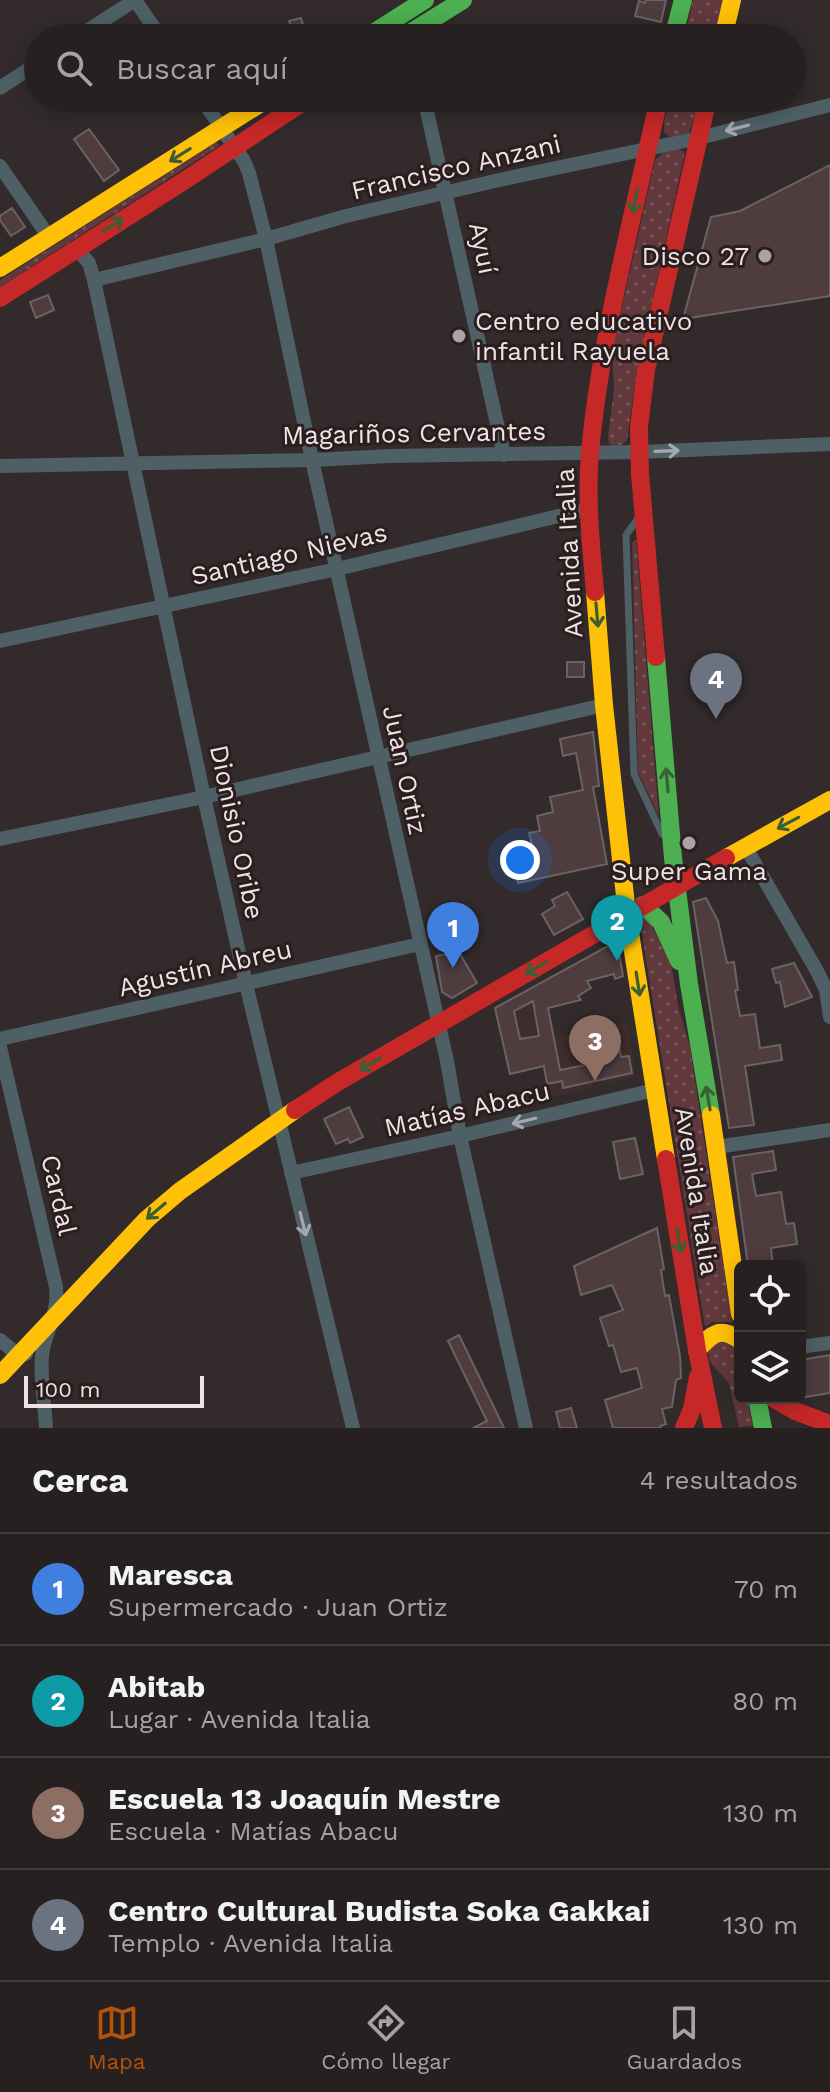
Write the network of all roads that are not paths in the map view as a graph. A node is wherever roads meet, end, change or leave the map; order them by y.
1 (135, 0) edge
2 (425, 0) edge
3 (463, 0) edge
4 (683, 0) edge
5 (732, 0) edge
6 (98, 24) edge
7 (151, 24) edge
8 (387, 24) edge
9 (426, 24) edge
10 (677, 24) edge
11 (726, 24) edge
12 (24, 72) edge
13 (0, 88) edge
14 (830, 105) edge
15 (806, 111) edge
16 (210, 112) edge
17 (247, 112) edge
18 (288, 112) edge
19 (427, 112) edge
20 (656, 112) edge
21 (705, 112) edge
22 (802, 112) edge
23 (221, 128) junction
24 (699, 138) junction
25 (234, 147) junction
26 (647, 149) junction
27 (0, 166) edge
28 (446, 193) junction
29 (49, 237) junction
30 (266, 239) junction
31 (76, 248) junction
32 (0, 268) edge
33 (94, 280) junction
34 (0, 298) edge
35 (830, 444) edge
36 (640, 452) junction
37 (596, 453) junction
38 (504, 455) junction
39 (312, 460) junction
40 (134, 464) junction
41 (0, 466) edge
42 (588, 509) junction
43 (643, 510) junction
44 (337, 569) junction
45 (164, 607) junction
46 (0, 641) edge
47 (604, 705) junction
48 (378, 757) junction
49 (204, 797) junction
50 (830, 800) edge
51 (0, 839) edge
52 (745, 846) junction
53 (673, 858) junction
54 (677, 885) junction
55 (635, 910) junction
56 (420, 944) junction
57 (246, 984) junction
58 (689, 984) junction
59 (830, 1017) edge
60 (438, 1025) junction
61 (0, 1039) edge
62 (0, 1047) edge
63 (654, 1090) junction
64 (7, 1110) edge
65 (278, 1121) junction
66 (830, 1130) edge
67 (460, 1136) junction
68 (717, 1147) junction
69 (291, 1173) junction
70 (734, 1270) edge
71 (55, 1318) junction
72 (734, 1336) edge
73 (0, 1340) edge
74 (830, 1343) edge
75 (806, 1346) edge
76 (18, 1355) junction
77 (42, 1355) junction
78 (698, 1359) junction
79 (0, 1375) edge
80 (758, 1404) edge
81 (783, 1404) edge
82 (830, 1425) edge
83 (46, 1428) edge
84 (353, 1428) edge
85 (526, 1428) edge
86 (684, 1428) edge
87 (713, 1428) edge
88 (729, 1428) edge
89 (763, 1428) edge
90 (818, 1428) edge

1 - 6 street
1 - 7 street
2 - 8 main road
3 - 9 main road
4 - 10 main road
5 - 11 main road
12 - 13 street
14 -> 15 street, Francisco Anzani
16 - 23 street, Juan Ortiz
17 - 23 main road
18 - 25 main road
19 - 28 street, Ayuí
20 - 26 main road, Avenida Italia
21 - 24 main road, Avenida Italia
22 -> 24 street, Francisco Anzani
23 - 25 street, Juan Ortiz
23 -> 29 main road
24 - 26 street, Francisco Anzani
24 - 36 main road, Avenida Italia
25 - 30 street, Juan Ortiz
31 -> 25 main road
26 - 28 street, Francisco Anzani
26 -> 37 main road, Avenida Italia
27 - 29 street
28 - 30 street, Francisco Anzani
28 - 38 street, Ayuí
29 - 32 main road
30 - 33 street, Francisco Anzani
30 - 39 street, Juan Ortiz
31 - 33 street, Dionisio Oribe
31 - 34 main road
33 - 40 street, Dionisio Oribe
36 -> 35 street, Magariños Cervantes
36 - 37 street, Magariños Cervantes
36 - 43 main road, Avenida Italia
37 - 38 street, Magariños Cervantes
37 - 42 main road, Avenida Italia
38 - 39 street, Magariños Cervantes
39 - 40 street, Magariños Cervantes
39 - 44 street, Juan Ortiz
40 - 41 street, Magariños Cervantes
40 - 45 street, Dionisio Oribe
42 - 44 street, Santiago Nievas
42 -> 47 main road, Avenida Italia
53 -> 43 main road, Avenida Italia
43 - 53 lane, Avenida Italia
44 - 45 street, Santiago Nievas
44 - 48 street, Juan Ortiz
45 - 46 street, Santiago Nievas
45 - 49 street, Dionisio Oribe
47 - 48 street
47 - 55 main road, Avenida Italia
48 - 49 street
48 - 56 street, Juan Ortiz
49 - 51 street
49 - 57 street, Dionisio Oribe
50 -> 52 main road
52 - 54 main road
52 - 59 street
53 - 54 main road, Avenida Italia
54 - 55 main road
54 - 58 main road, Avenida Italia
55 - 58 main road
55 -> 60 main road
55 -> 63 main road, Avenida Italia
56 - 57 street, Agustín Abreu
56 - 60 street, Juan Ortiz
57 - 61 street, Agustín Abreu
57 - 65 street, Dionisio Oribe
68 -> 58 main road, Avenida Italia
60 -> 65 main road
60 - 67 street, Juan Ortiz
62 - 64 street, Cardal
63 -> 67 street, Matías Abacu
63 -> 78 main road, Avenida Italia
64 - 71 street, Cardal
65 - 69 street, Dionisio Oribe
65 -> 71 main road
66 - 68 street
67 - 69 street, Matías Abacu
67 - 85 street, Juan Ortiz
68 - 70 main road, Avenida Italia
69 -> 84 street, Dionisio Oribe
71 - 76 main road
71 - 77 street, Cardal
72 - 78 main road
73 - 76 street
74 - 75 street
76 - 77 street
76 - 79 main road
77 - 83 street, Cardal
78 - 86 main road
78 - 87 main road, Avenida Italia
78 - 88 main road
80 - 89 main road
81 - 82 main road
82 - 90 main road

